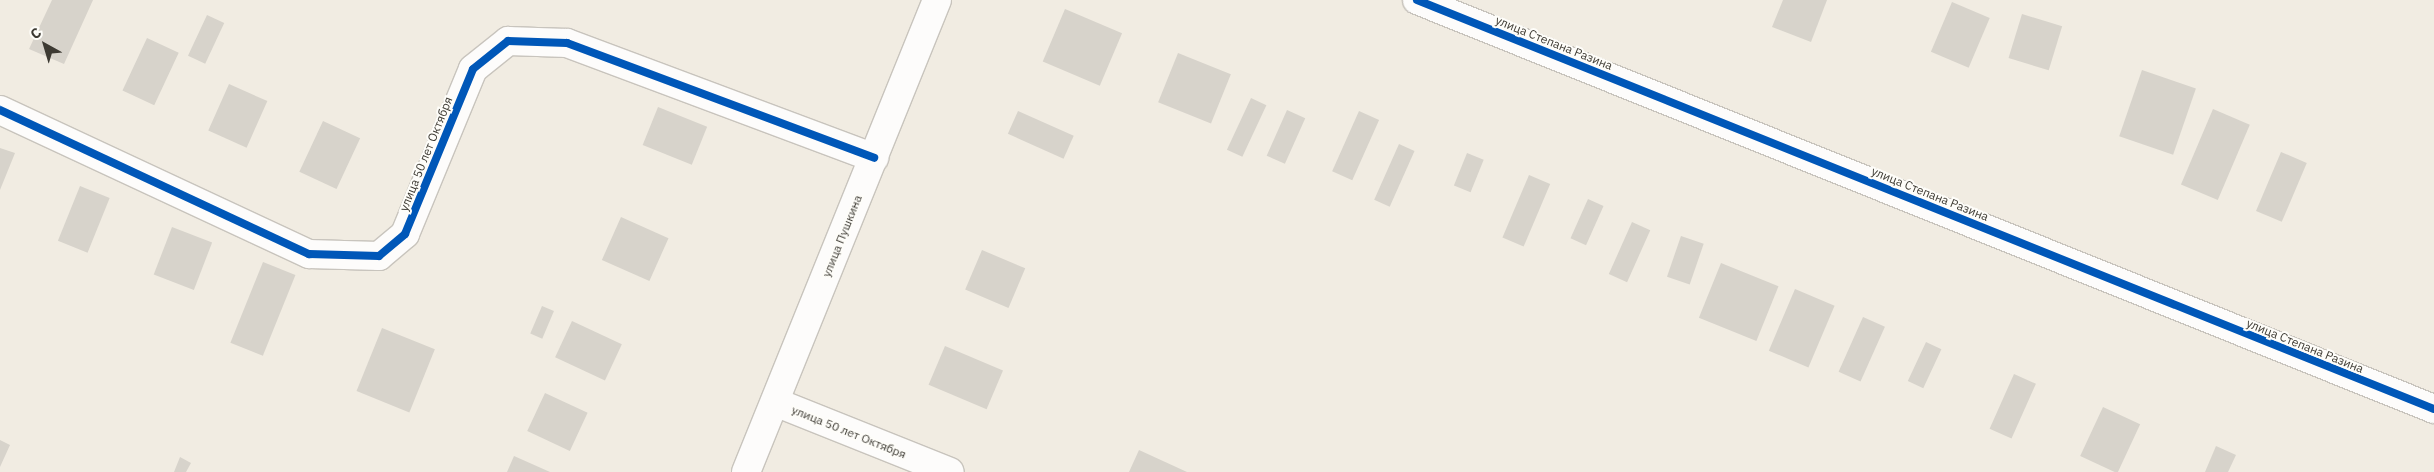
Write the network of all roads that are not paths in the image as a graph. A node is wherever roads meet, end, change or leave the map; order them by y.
1 (937, 0) edge
2 (1417, 0) edge
3 (0, 110) edge
4 (874, 158) junction
5 (775, 402) junction
6 (2434, 410) edge
7 (746, 472) edge
8 (950, 472) edge

1 - 4 street, улица Пушкина
2 - 6 street, улица Степана Разина
3 - 4 street, улица 50 лет Октября
4 - 5 street, улица Пушкина
5 - 7 street, улица Пушкина
5 - 8 street, улица 50 лет Октября

